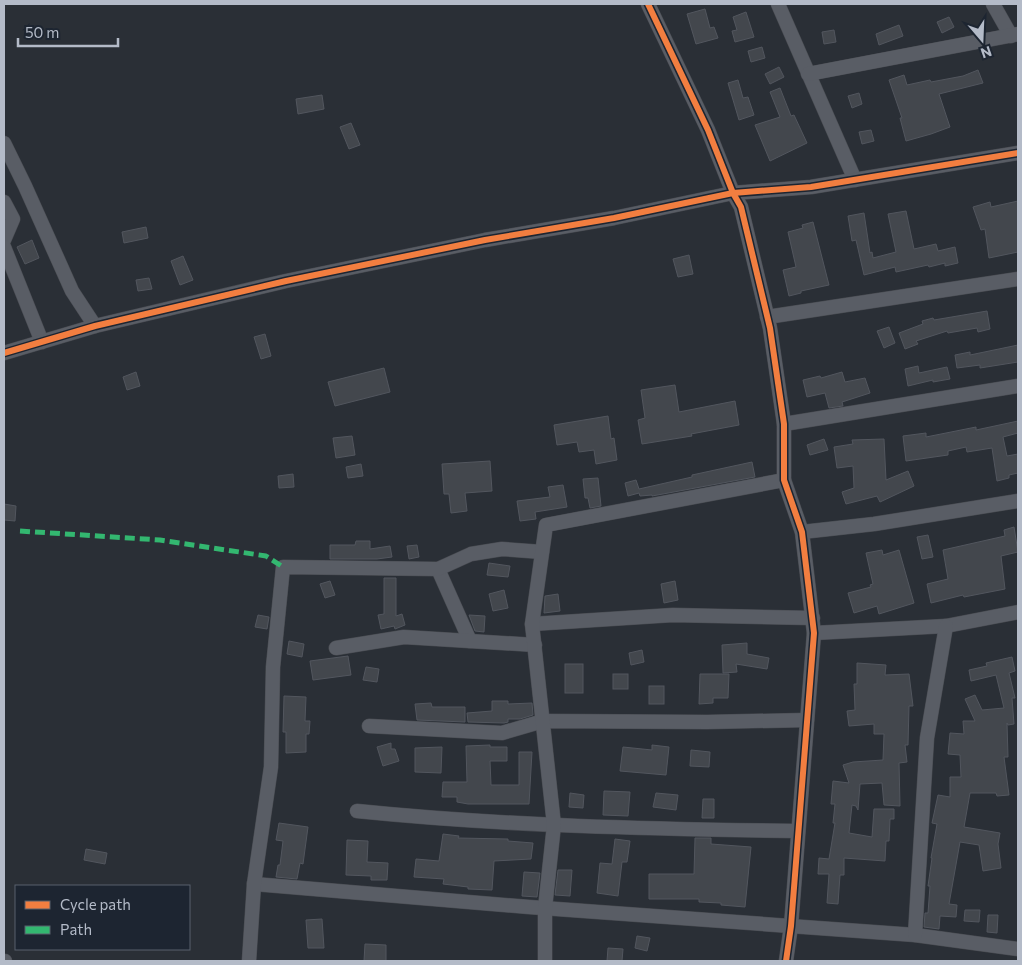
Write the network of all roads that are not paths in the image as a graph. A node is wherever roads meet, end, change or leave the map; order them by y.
1 (648, 4) edge
2 (778, 4) edge
3 (993, 4) edge
4 (1014, 35) edge
5 (808, 74) junction
6 (4, 143) edge
7 (1018, 152) edge
8 (855, 180) junction
9 (733, 193) junction
10 (4, 202) edge
11 (4, 240) edge
12 (4, 247) edge
13 (1018, 279) edge
14 (767, 317) junction
15 (95, 326) junction
16 (42, 342) junction
17 (4, 353) edge
18 (1018, 386) edge
19 (784, 424) junction
20 (784, 480) junction
21 (1018, 501) edge
22 (802, 532) junction
23 (542, 552) junction
24 (438, 569) junction
25 (1018, 612) edge
26 (813, 618) junction
27 (532, 624) junction
28 (946, 626) junction
29 (814, 633) junction
30 (470, 641) junction
31 (535, 645) junction
32 (336, 648) dead end
33 (807, 720) junction
34 (542, 721) junction
35 (369, 726) dead end
36 (357, 811) dead end
37 (554, 825) junction
38 (798, 831) junction
39 (254, 884) junction
40 (545, 908) junction
41 (791, 926) junction
42 (915, 935) junction
43 (1018, 949) edge
44 (249, 961) edge
45 (545, 961) edge
46 (786, 961) edge

1 - 9 street
2 - 5 street
3 - 4 street
4 - 5 street
5 - 8 street
6 - 15 street
7 - 8 street
8 - 9 street
9 - 14 street
9 - 15 street
10 - 11 street
12 - 16 street
13 - 14 street
14 - 19 street
15 - 16 street
16 - 17 street
18 - 19 street
19 - 20 street
20 - 22 street
20 - 23 street
21 - 22 street
22 - 26 street
23 - 24 street
23 - 27 street
24 - 30 street
24 - 39 street
25 - 28 street
26 - 27 street
26 - 29 street
27 - 31 street
28 - 29 street
28 - 42 street
29 - 33 street
30 - 31 street
30 - 32 street
31 - 34 street
33 - 34 street
33 - 38 street
34 - 35 street
34 - 37 street
36 - 37 street
37 - 38 street
37 - 40 street
38 - 41 street
39 - 40 street
39 - 44 street
40 - 41 street
40 - 45 street
41 - 42 street
41 - 46 street
42 - 43 street

